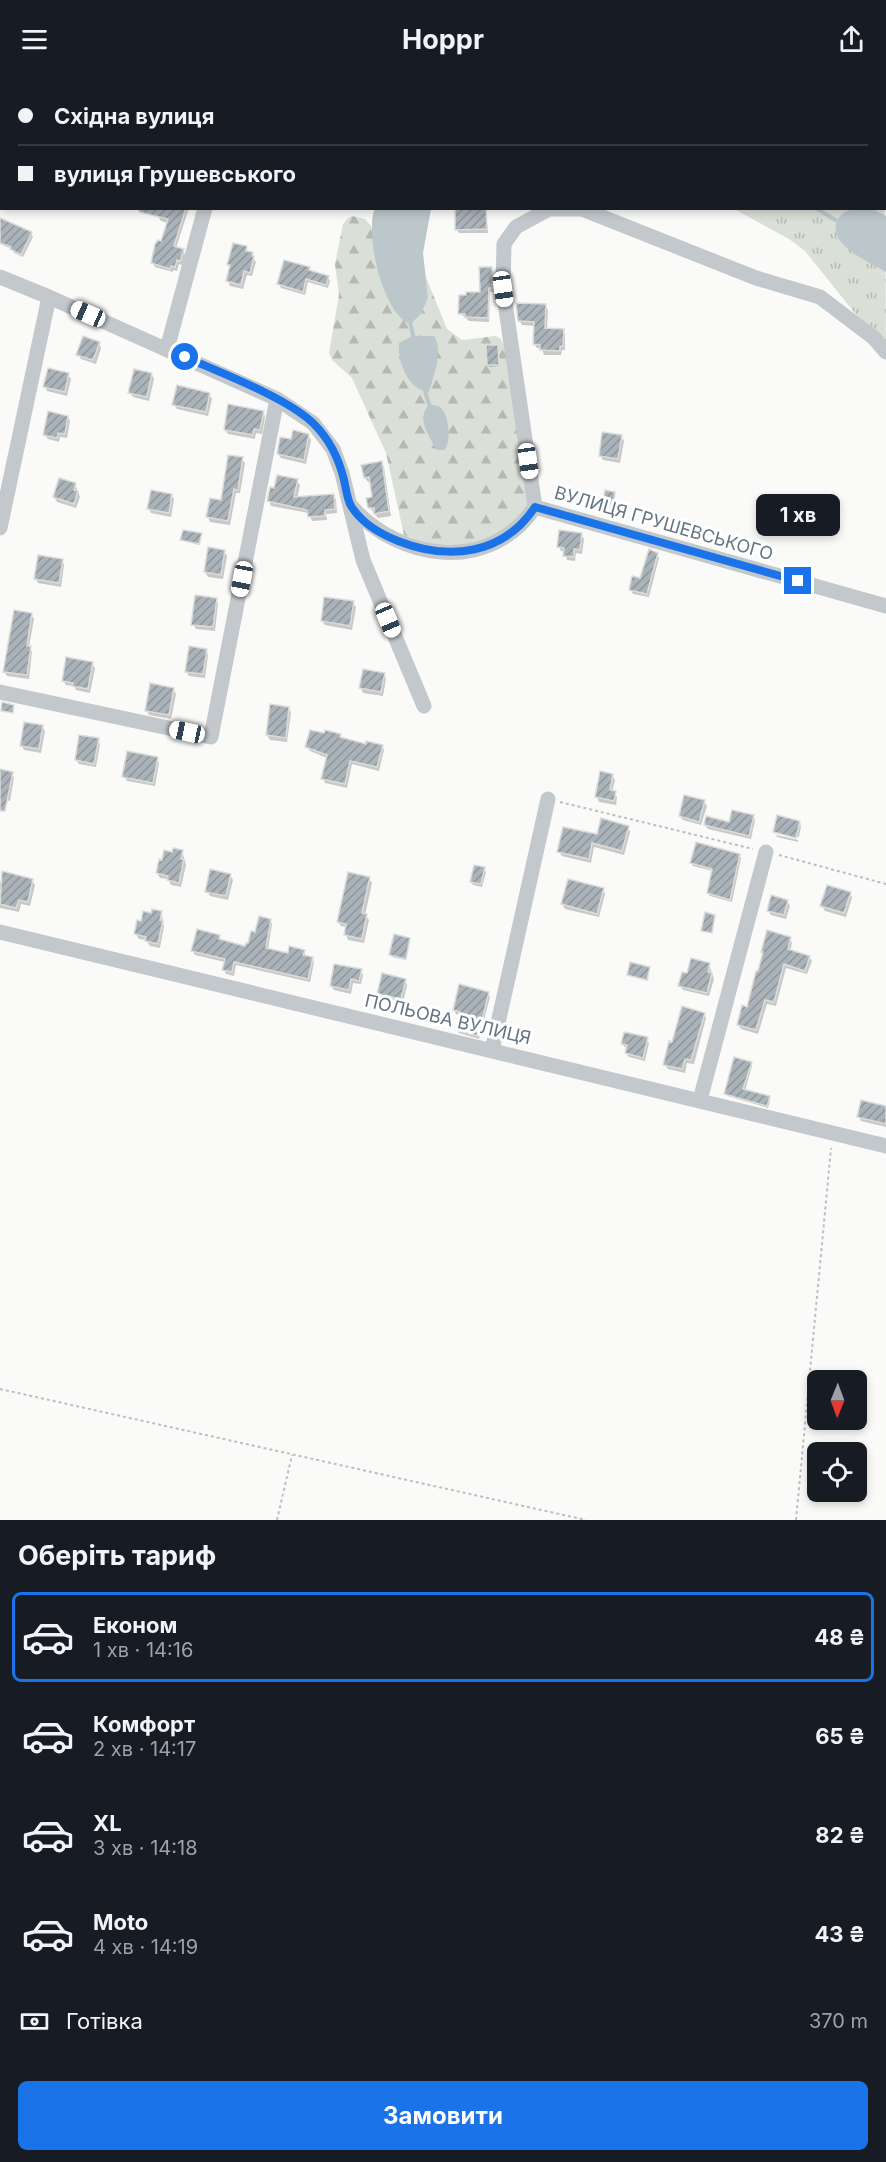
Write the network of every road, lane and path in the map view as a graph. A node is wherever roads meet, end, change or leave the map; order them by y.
1 (204, 210) edge
2 (547, 210) edge
3 (585, 210) edge
4 (0, 278) edge
5 (49, 297) junction
6 (167, 349) junction
7 (886, 352) edge
8 (277, 399) junction
9 (350, 505) junction
10 (535, 507) junction
11 (0, 528) edge
12 (886, 606) edge
13 (0, 692) edge
14 (424, 706) dead end
15 (548, 799) joint
16 (766, 852) junction
17 (886, 884) edge
18 (0, 932) edge
19 (492, 1050) junction
20 (700, 1100) junction
21 (833, 1133) junction
22 (886, 1146) edge
23 (0, 1389) edge
24 (292, 1454) junction
25 (277, 1520) edge
26 (586, 1520) edge
27 (796, 1520) edge

1 - 6 street
2 - 10 street
3 - 7 street
4 - 5 street
5 - 6 street
5 - 11 street
6 - 8 street
8 - 9 street
8 - 13 street
9 - 10 street, ВУЛИЦЯ ГРУШЕВСЬКОГО
9 - 14 street
10 - 12 street, ВУЛИЦЯ ГРУШЕВСЬКОГО
15 - 16 path
15 - 19 street
16 - 17 path
16 - 20 street
18 - 19 street, ПОЛЬОВА ВУЛИЦЯ
19 - 20 street, ПОЛЬОВА ВУЛИЦЯ
20 - 21 street, ПОЛЬОВА ВУЛИЦЯ
21 - 22 street, ПОЛЬОВА ВУЛИЦЯ
21 - 27 path
23 - 24 path
24 - 25 path
24 - 26 path

